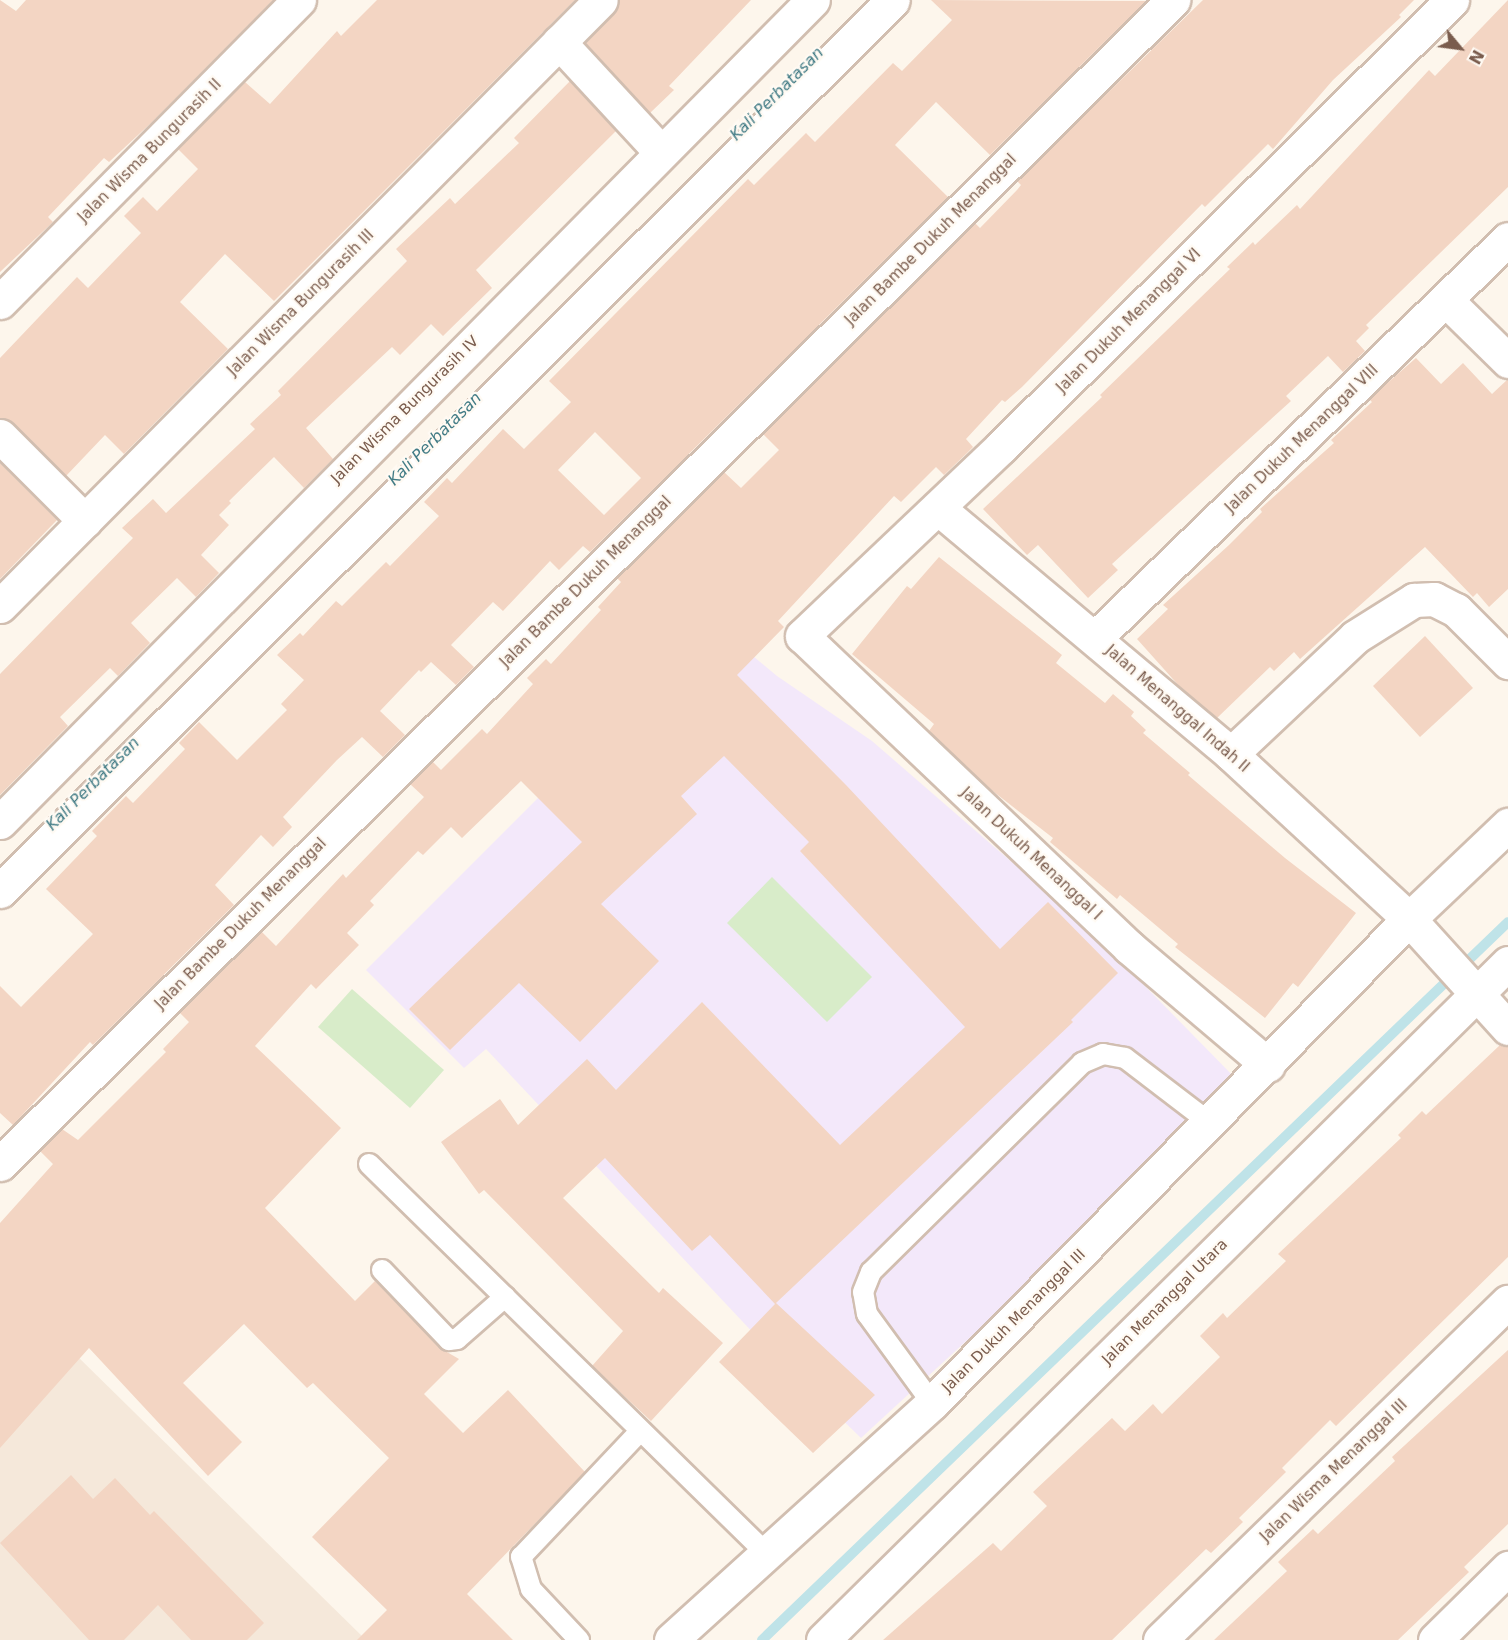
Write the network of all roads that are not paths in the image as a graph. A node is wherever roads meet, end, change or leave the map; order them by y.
1 (299, 0) edge
2 (601, 0) edge
3 (813, 0) edge
4 (893, 0) edge
5 (1173, 0) edge
6 (1452, 0) edge
7 (559, 42) junction
8 (660, 151) junction
9 (1508, 239) edge
10 (1446, 300) junction
11 (0, 302) edge
12 (1508, 362) edge
13 (0, 436) edge
14 (938, 508) junction
15 (85, 521) junction
16 (0, 606) edge
17 (802, 636) joint
18 (1095, 638) junction
19 (1508, 662) edge
20 (1231, 754) junction
21 (0, 822) edge
22 (1508, 825) edge
23 (0, 891) edge
24 (1413, 925) junction
25 (1508, 963) edge
26 (1472, 991) junction
27 (1508, 1028) edge
28 (1268, 1065) junction
29 (1210, 1123) junction
30 (0, 1164) edge
31 (369, 1164) dead end
32 (382, 1269) dead end
33 (505, 1297) junction
34 (1508, 1302) edge
35 (932, 1403) junction
36 (640, 1431) junction
37 (768, 1555) junction
38 (1508, 1568) edge
39 (579, 1640) edge
40 (670, 1640) edge
41 (823, 1640) edge
42 (1160, 1640) edge
43 (1435, 1640) edge

1 - 11 street, Jalan Wisma Bungurasih II
2 - 7 street, Jalan Wisma Bungurasih III
3 - 8 street, Jalan Wisma Bungurasih IV
4 - 23 street
5 - 30 street, Jalan Bambe Dukuh Menanggal
6 - 14 street, Jalan Dukuh Menanggal VI
7 - 8 street
7 - 15 street, Jalan Wisma Bungurasih III
8 - 21 street, Jalan Wisma Bungurasih IV
9 - 10 street, Jalan Dukuh Menanggal VIII
10 - 12 street
10 - 18 street, Jalan Dukuh Menanggal VIII
13 - 15 street
14 - 17 street, Jalan Dukuh Menanggal VI
14 - 18 street, Jalan Menanggal Indah II
15 - 16 street, Jalan Wisma Bungurasih III
17 - 28 street, Jalan Dukuh Menanggal I
18 - 20 street, Jalan Menanggal Indah II
19 - 20 street
20 - 24 street, Jalan Menanggal Indah II
22 - 24 street, Jalan Dukuh Menanggal III
24 - 26 street, Jalan Menanggal Indah II
24 - 28 street, Jalan Dukuh Menanggal III
25 - 26 street, Jalan Menanggal Utara
26 - 27 street, Jalan Menanggal Indah II
26 - 41 street, Jalan Menanggal Utara
28 - 29 street, Jalan Dukuh Menanggal III
29 - 35 street, Jalan Dukuh Menanggal III
29 - 35 lane
31 - 33 lane
32 - 33 lane
33 - 36 lane
34 - 42 street, Jalan Wisma Menanggal III
35 - 37 street, Jalan Dukuh Menanggal III
36 - 37 lane
36 - 39 lane
37 - 40 street, Jalan Dukuh Menanggal III
38 - 43 street

